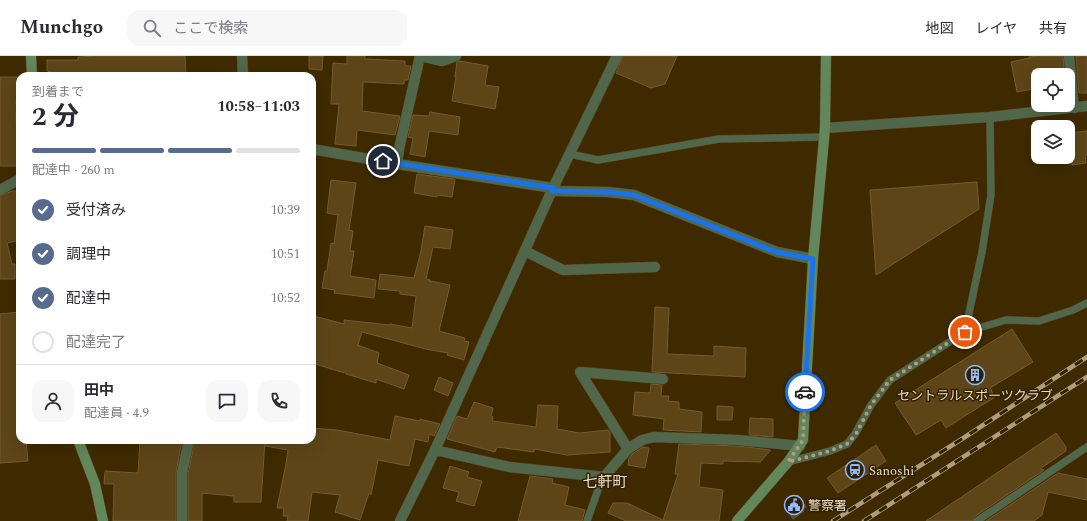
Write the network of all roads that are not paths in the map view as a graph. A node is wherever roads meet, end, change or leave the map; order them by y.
1 (31, 56) edge
2 (242, 56) edge
3 (456, 56) edge
4 (617, 56) edge
5 (826, 56) edge
6 (1069, 56) edge
7 (1070, 68) edge
8 (32, 72) edge
9 (243, 72) edge
10 (1087, 106) edge
11 (1075, 108) edge
12 (1037, 112) edge
13 (990, 117) junction
14 (824, 133) junction
15 (316, 150) edge
16 (570, 154) junction
17 (397, 164) junction
18 (16, 181) edge
19 (0, 190) edge
20 (553, 190) junction
21 (525, 251) junction
22 (813, 259) junction
23 (655, 267) dead end
24 (1087, 303) edge
25 (965, 332) junction
26 (663, 379) dead end
27 (80, 444) edge
28 (187, 444) edge
29 (800, 446) junction
30 (1087, 447) edge
31 (628, 449) junction
32 (435, 450) junction
33 (788, 462) junction
34 (604, 477) junction
35 (103, 521) edge
36 (182, 521) edge
37 (400, 521) edge
38 (587, 521) edge
39 (737, 521) edge
40 (977, 521) edge

1 - 8 street
2 - 9 street
3 - 17 street
4 - 16 street
5 - 14 street
6 - 7 street
10 - 11 street
12 - 13 street
13 - 14 street
13 - 25 lane
14 - 16 lane
14 - 22 street
15 - 17 street
16 - 20 street
17 - 20 street
18 - 19 street
20 - 21 street
20 - 22 street
21 - 23 street
21 - 32 street
22 - 29 street
24 - 25 lane
25 - 33 lane
26 - 31 street
27 - 35 street
28 - 36 street
29 - 31 street
29 - 33 street
30 - 40 lane
31 - 34 street
32 - 34 street
32 - 37 street
33 - 39 street
34 - 38 lane

